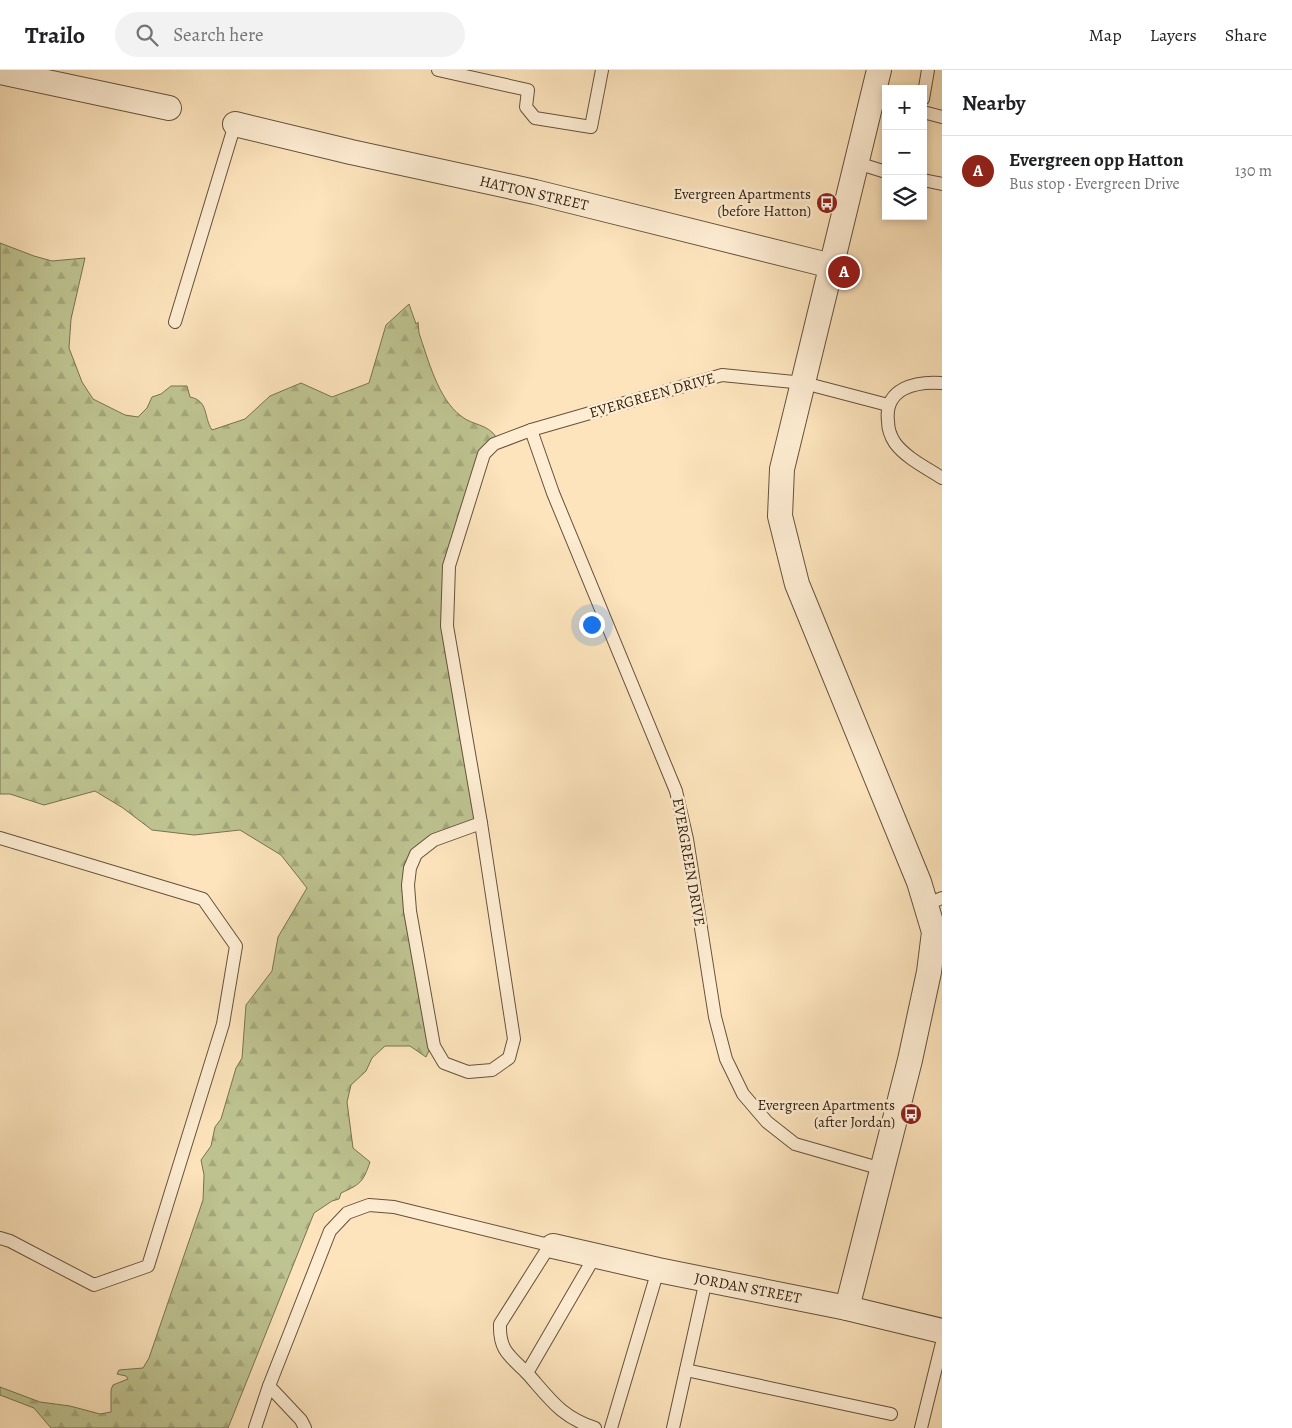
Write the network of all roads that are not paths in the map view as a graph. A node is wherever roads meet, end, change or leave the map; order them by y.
1 (438, 70) edge
2 (602, 70) edge
3 (879, 70) edge
4 (928, 70) edge
5 (0, 72) edge
6 (925, 85) edge
7 (169, 108) dead end
8 (927, 113) edge
9 (942, 117) edge
10 (235, 124) joint
11 (857, 163) junction
12 (882, 171) edge
13 (927, 181) edge
14 (942, 184) edge
15 (832, 266) junction
16 (175, 322) dead end
17 (804, 383) junction
18 (942, 383) edge
19 (888, 405) junction
20 (531, 430) junction
21 (942, 478) edge
22 (481, 823) junction
23 (0, 838) edge
24 (934, 902) edge
25 (882, 1169) junction
26 (0, 1238) edge
27 (552, 1246) junction
28 (594, 1256) junction
29 (658, 1270) junction
30 (706, 1280) junction
31 (847, 1308) junction
32 (942, 1331) edge
33 (942, 1343) edge
34 (686, 1370) junction
35 (527, 1373) junction
36 (269, 1386) junction
37 (891, 1414) dead end
38 (255, 1428) edge
39 (305, 1428) edge
40 (595, 1428) edge
41 (611, 1428) edge
42 (673, 1428) edge
43 (921, 1428) edge

1 - 2 lane
3 - 11 street
4 - 6 lane
5 - 7 street
8 - 9 lane
10 - 15 street, HATTON STREET
10 - 16 lane
11 - 12 lane
11 - 15 street
13 - 14 lane
15 - 17 street
17 - 19 lane, EVERGREEN DRIVE
17 - 20 lane, EVERGREEN DRIVE
17 - 24 street
18 - 19 lane
19 - 21 lane
20 - 22 lane, EVERGREEN DRIVE
20 - 25 lane, EVERGREEN DRIVE
22 - 22 lane, EVERGREEN DRIVE
23 - 26 lane
24 - 25 street
25 - 31 street
27 - 28 street, JORDAN STREET
27 - 35 lane
27 - 36 lane
28 - 29 street, JORDAN STREET
28 - 35 lane
29 - 30 street, JORDAN STREET
29 - 41 lane
30 - 31 street, JORDAN STREET
30 - 34 lane
31 - 32 street, JORDAN STREET
33 - 43 lane
34 - 37 lane
34 - 42 lane
35 - 40 lane
36 - 38 lane
36 - 39 lane

